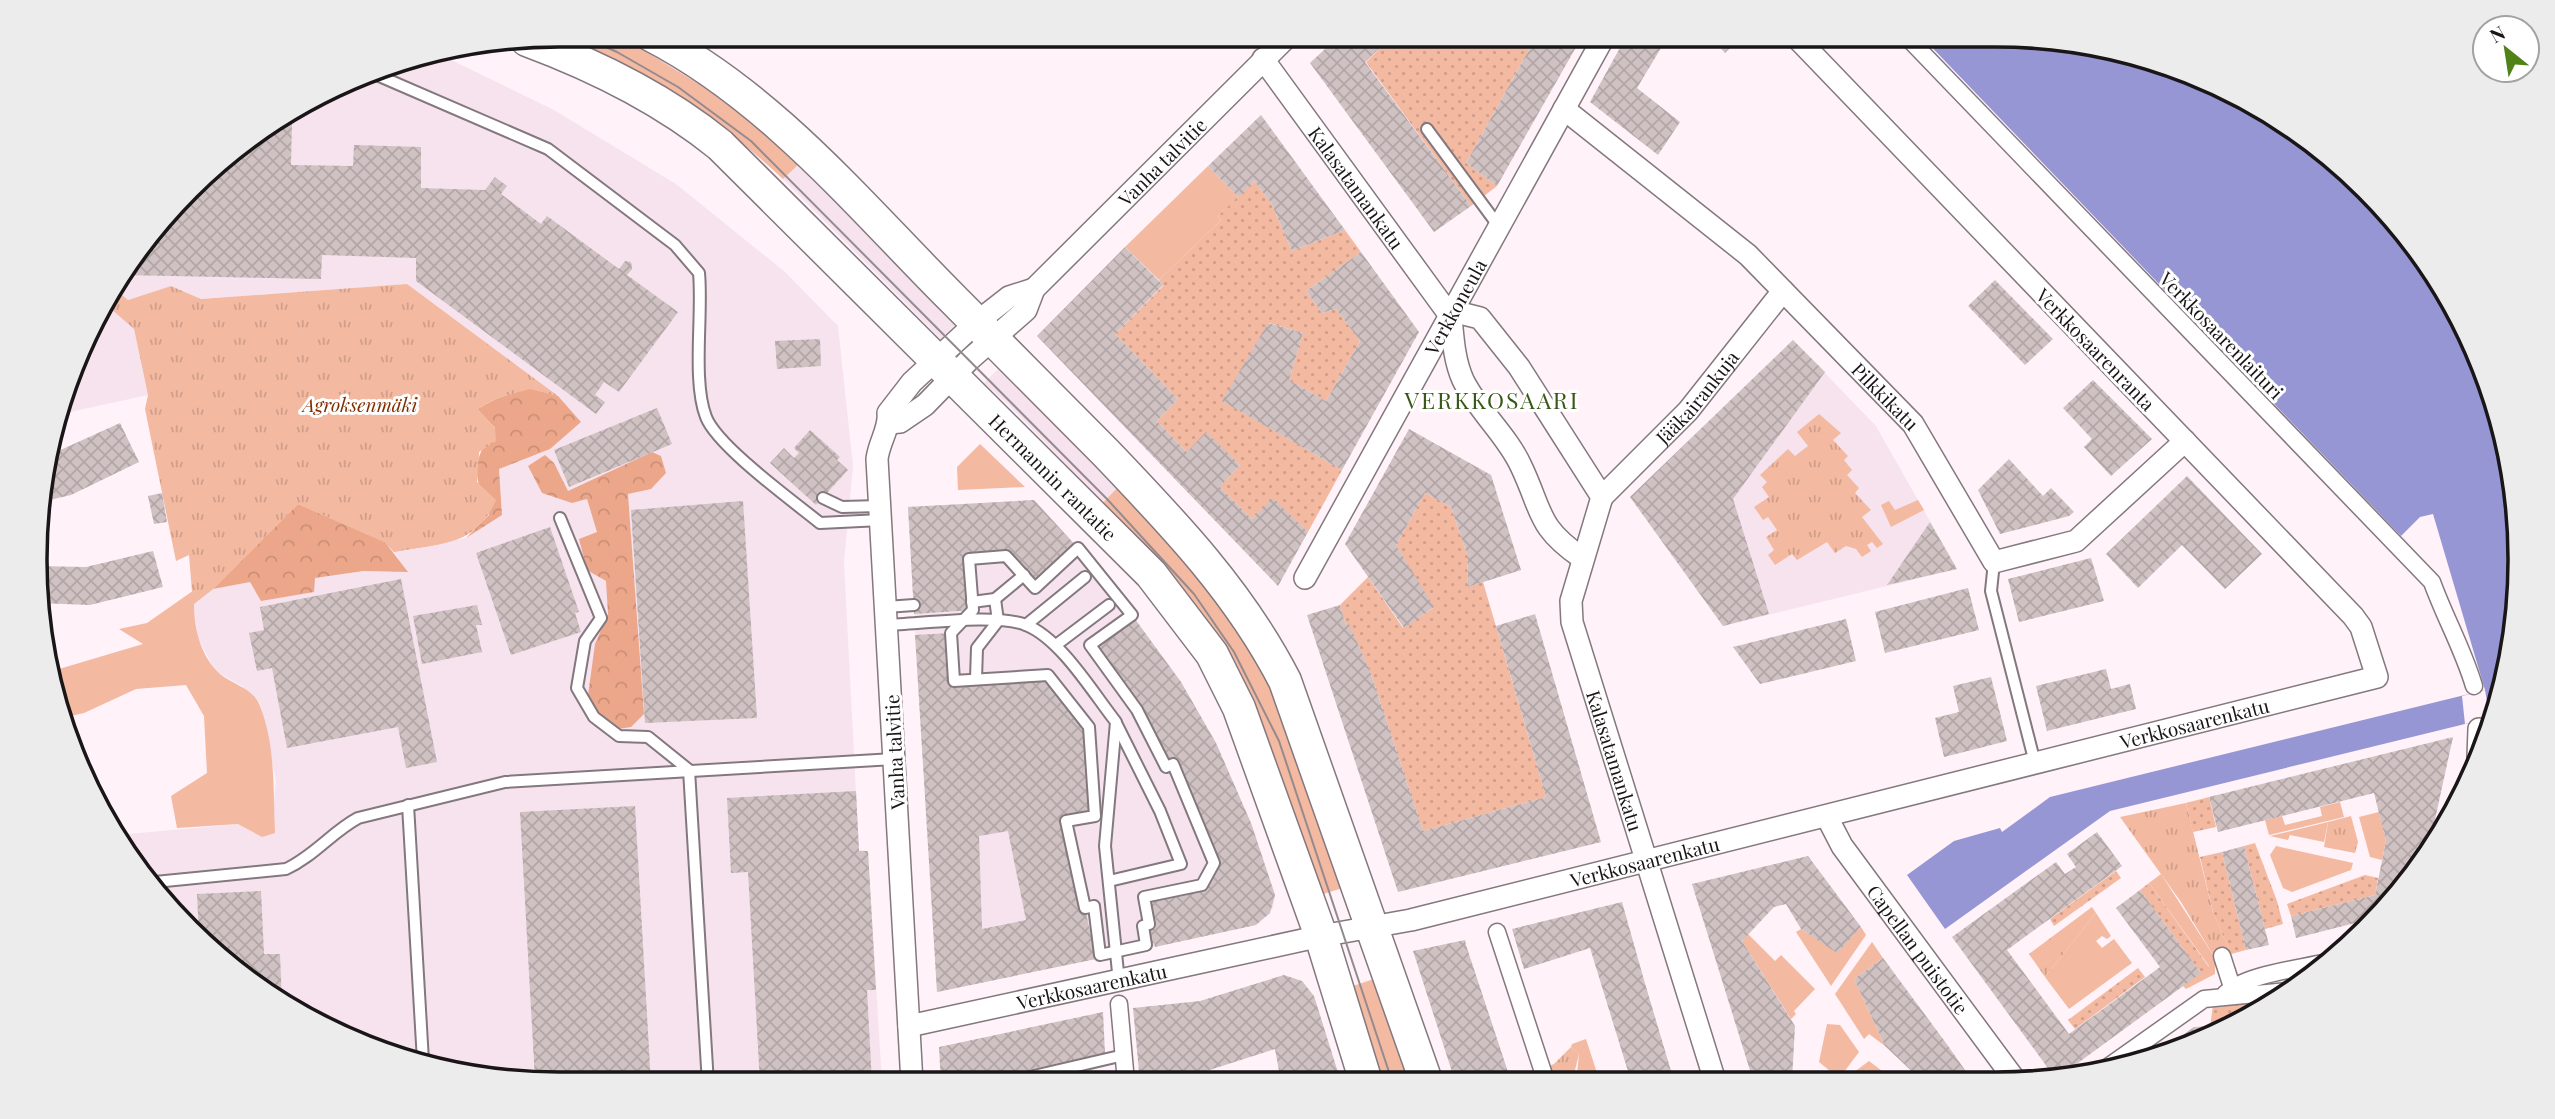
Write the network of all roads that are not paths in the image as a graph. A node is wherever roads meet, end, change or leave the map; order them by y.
1 (547, 47) edge
2 (671, 47) edge
3 (1277, 47) edge
4 (1598, 47) edge
5 (1806, 47) edge
6 (1917, 47) edge
7 (1263, 60) junction
8 (384, 78) edge
9 (1564, 109) junction
10 (1427, 129) dead end
11 (1500, 228) junction
12 (1783, 290) junction
13 (1451, 317) junction
14 (985, 330) junction
15 (945, 367) junction
16 (2185, 442) junction
17 (1602, 497) junction
18 (823, 498) dead end
19 (880, 513) junction
20 (560, 518) dead end
21 (1582, 558) junction
22 (1989, 567) junction
23 (1024, 576) junction
24 (1085, 577) dead end
25 (1305, 578) dead end
26 (995, 599) junction
27 (972, 602) dead end
28 (914, 605) dead end
29 (1110, 605) dead end
30 (886, 616) junction
31 (998, 621) junction
32 (1026, 625) junction
33 (1056, 645) junction
34 (2376, 677) joint
35 (976, 679) dead end
36 (2474, 685) dead end
37 (1116, 722) junction
38 (894, 759) junction
39 (2035, 763) junction
40 (689, 770) junction
41 (408, 805) junction
42 (1828, 817) junction
43 (1647, 862) junction
44 (161, 881) edge
45 (1109, 881) junction
46 (1373, 928) junction
47 (1497, 932) dead end
48 (1321, 936) junction
49 (2222, 956) dead end
50 (2302, 969) edge
51 (1119, 982) junction
52 (2270, 991) edge
53 (2227, 992) junction
54 (1119, 1004) dead end
55 (909, 1026) junction
56 (423, 1053) edge
57 (1124, 1055) junction
58 (2125, 1055) edge
59 (707, 1072) edge
60 (911, 1072) edge
61 (1051, 1072) edge
62 (1125, 1072) edge
63 (1363, 1072) edge
64 (1423, 1072) edge
65 (1543, 1072) edge
66 (1713, 1072) edge
67 (2009, 1072) edge

1 - 15 main road, Hermannin rantatie
2 - 14 main road
3 - 7 street, Vanha talvitie
4 - 9 street, Verkkoneula
5 - 16 street, Verkkosaarenranta
6 - 36 street, Verkkosaarenlaituri
7 - 13 street, Kalasatamankatu
7 - 14 street, Vanha talvitie
8 - 19 lane
9 - 11 street, Verkkoneula
9 - 12 street, Pilkkikatu
10 - 11 lane
11 - 13 street, Verkkoneula
12 - 17 street, Jääkairankuja
12 - 22 street, Pilkkikatu
13 - 17 street
13 - 21 street
13 - 25 street, Verkkoneula
14 - 15 street, Vanha talvitie
14 - 46 main road
15 - 19 street, Vanha talvitie
15 - 48 main road, Hermannin rantatie
16 - 22 street
16 - 34 street, Verkkosaarenranta
17 - 21 street, Kalasatamankatu
18 - 19 lane
19 - 30 street, Vanha talvitie
20 - 40 lane
21 - 43 street, Kalasatamankatu
22 - 39 lane
23 - 23 lane
23 - 26 lane
24 - 32 lane
26 - 27 lane
26 - 31 lane
28 - 30 lane
29 - 33 lane
30 - 31 lane
30 - 38 street, Vanha talvitie
31 - 32 lane
31 - 35 lane
32 - 33 lane
33 - 37 lane
34 - 39 street, Verkkosaarenkatu
37 - 45 lane
37 - 45 lane
38 - 40 lane
38 - 55 street, Vanha talvitie
39 - 42 street, Verkkosaarenkatu
40 - 41 lane
40 - 59 lane
41 - 44 lane
41 - 56 lane
42 - 43 street, Verkkosaarenkatu
42 - 67 street, Capellan puistotie
43 - 46 street, Verkkosaarenkatu
43 - 66 street, Kalasatamankatu
45 - 51 lane
46 - 48 street, Verkkosaarenkatu
46 - 64 main road
47 - 65 street
48 - 51 street, Verkkosaarenkatu
48 - 63 main road, Hermannin rantatie
49 - 53 street
50 - 53 street
51 - 55 street, Verkkosaarenkatu
52 - 53 street
53 - 58 street
54 - 57 street
55 - 60 street, Vanha talvitie
57 - 61 lane
57 - 62 street

